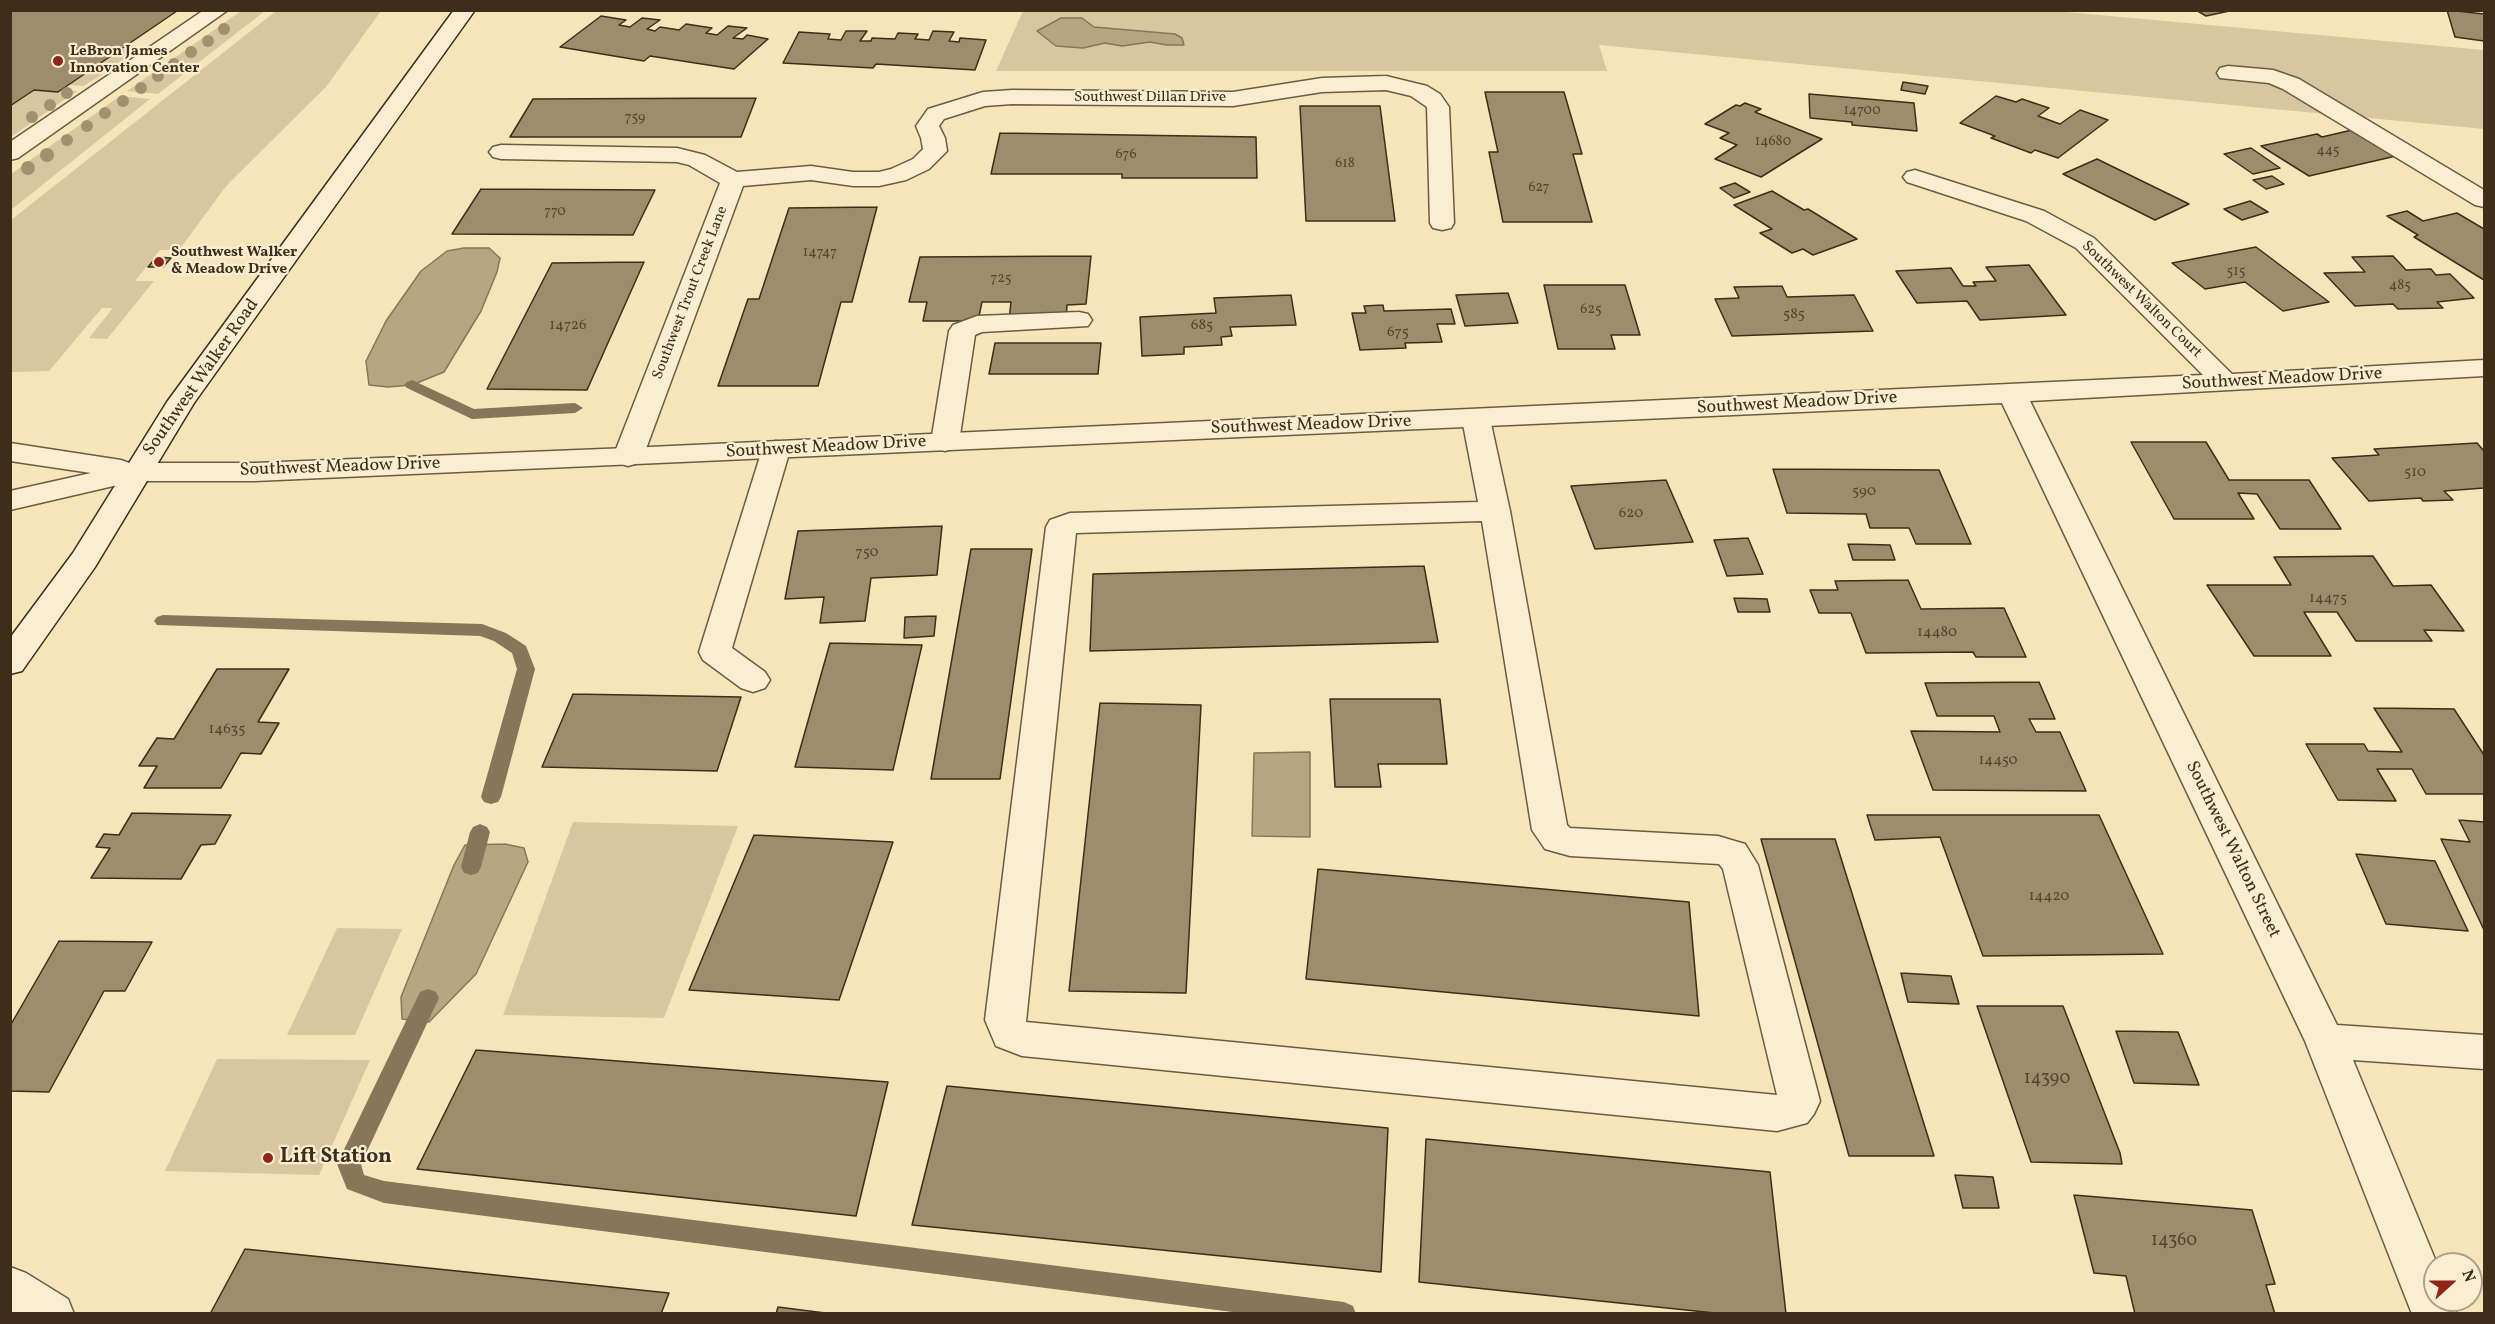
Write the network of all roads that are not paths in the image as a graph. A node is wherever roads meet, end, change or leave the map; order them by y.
1 (218, 10) edge
2 (465, 10) edge
3 (2228, 73) dead end
4 (501, 152) dead end
5 (10, 153) edge
6 (1916, 177) dead end
7 (733, 180) junction
8 (2484, 200) edge
9 (1442, 223) dead end
10 (1079, 320) dead end
11 (2484, 368) edge
12 (2226, 383) junction
13 (2012, 394) junction
14 (1476, 419) junction
15 (945, 442) junction
16 (776, 450) junction
17 (10, 452) edge
18 (628, 457) junction
19 (138, 472) junction
20 (10, 501) edge
21 (1495, 512) junction
22 (10, 663) edge
23 (753, 680) dead end
24 (2325, 1041) junction
25 (2484, 1052) edge
26 (10, 1288) edge
27 (52, 1314) edge
28 (2435, 1314) edge

1 - 5 street
2 - 19 street, Southwest Walker Road
3 - 8 street
4 - 7 street
6 - 12 street, Southwest Walton Court
7 - 9 street, Southwest Dillan Drive
7 - 18 street, Southwest Trout Creek Lane
10 - 15 street
11 - 12 street, Southwest Meadow Drive
12 - 13 street, Southwest Meadow Drive
13 - 14 street, Southwest Meadow Drive
13 - 24 street, Southwest Walton Street
14 - 15 street, Southwest Meadow Drive
14 - 21 street
15 - 16 street, Southwest Meadow Drive
16 - 18 street, Southwest Meadow Drive
16 - 23 street
17 - 19 street
18 - 19 street, Southwest Meadow Drive
19 - 20 street
19 - 22 street, Southwest Walker Road
21 - 21 street
24 - 25 street
24 - 28 street, Southwest Walton Street
26 - 27 street

